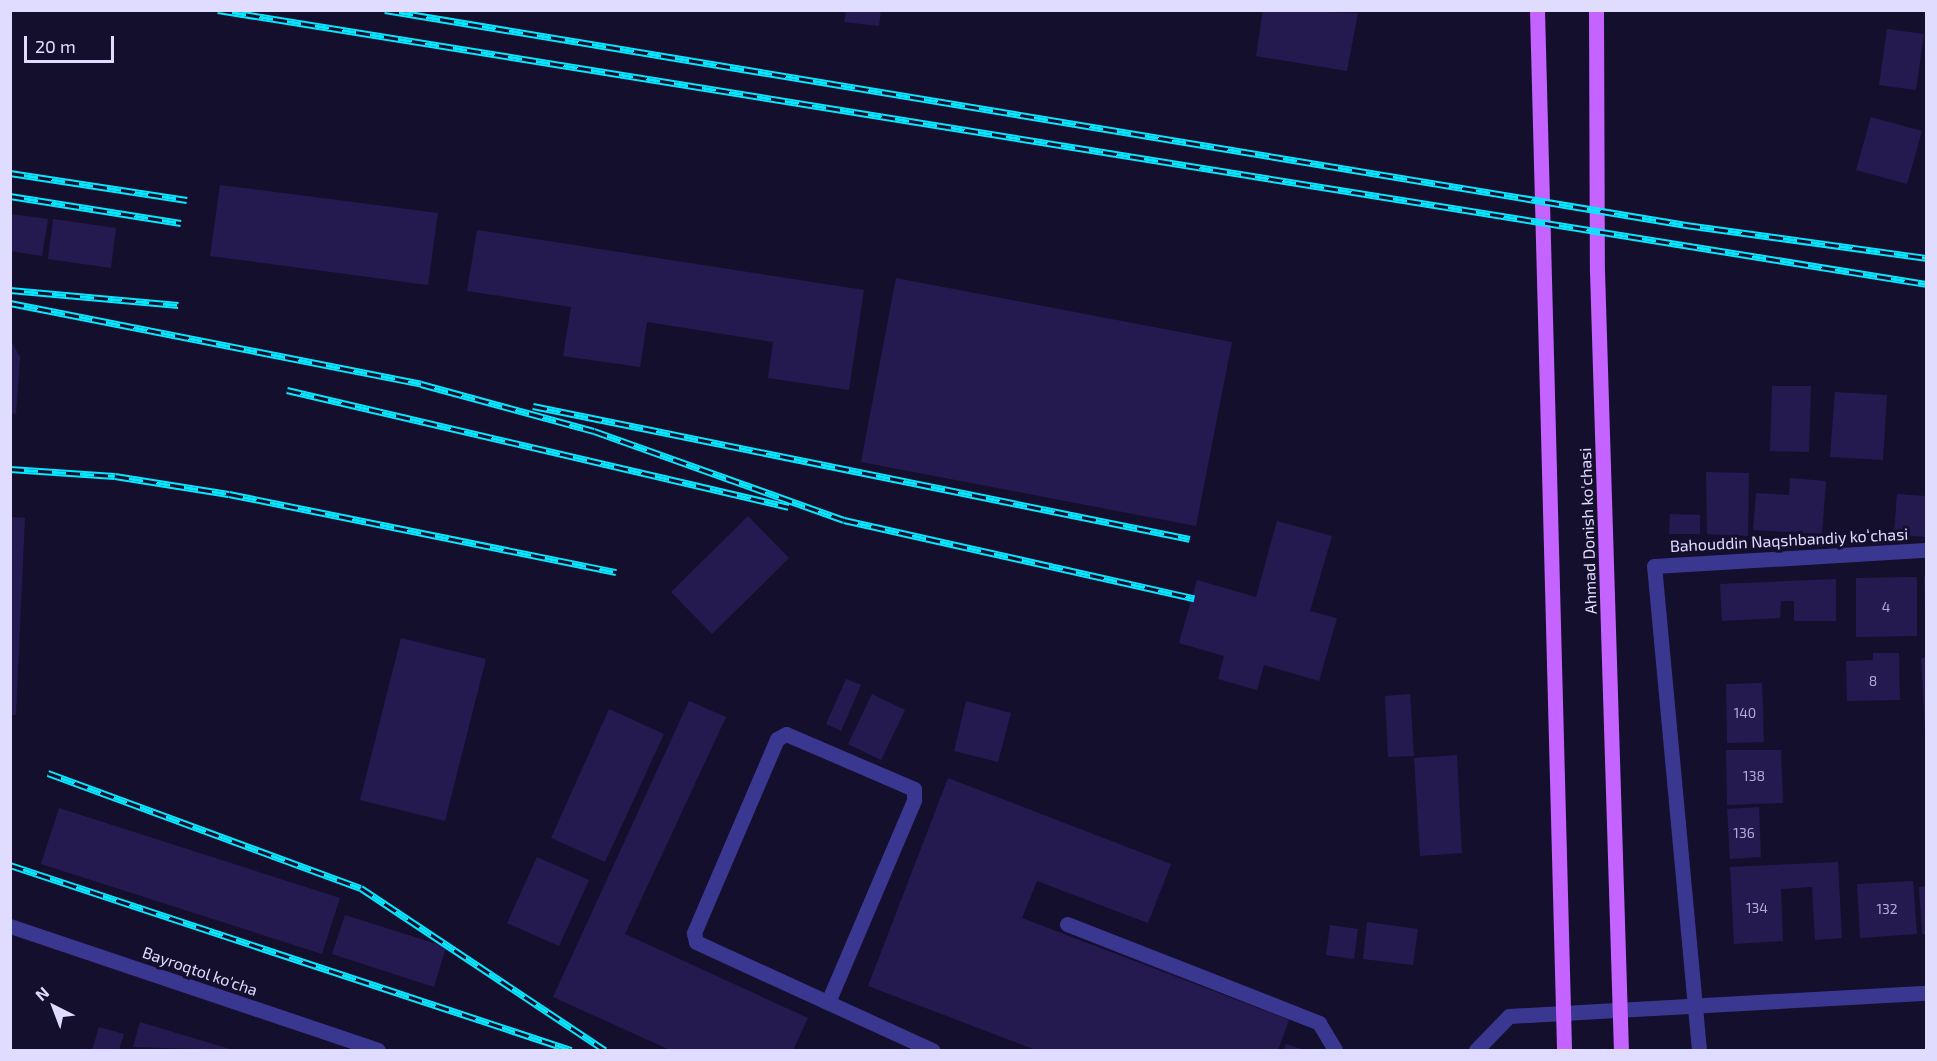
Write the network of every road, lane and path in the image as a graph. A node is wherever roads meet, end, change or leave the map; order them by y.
1 (1537, 10) edge
2 (1596, 10) edge
3 (1926, 550) edge
4 (1067, 924) dead end
5 (10, 926) edge
6 (1926, 993) edge
7 (828, 1002) junction
8 (1696, 1005) junction
9 (378, 1050) edge
10 (932, 1050) edge
11 (1335, 1050) edge
12 (1476, 1050) edge
13 (1564, 1050) edge
14 (1621, 1050) edge
15 (1699, 1050) edge

1 - 13 main road
2 - 14 main road, Ahmad Donish ko'chasi
3 - 8 street, Bahouddin Naqshbandiy koʻchasi
4 - 11 street
5 - 9 street, Bayroqtol ko'cha
6 - 8 street
7 - 7 street
7 - 10 street
8 - 12 street
8 - 15 street

